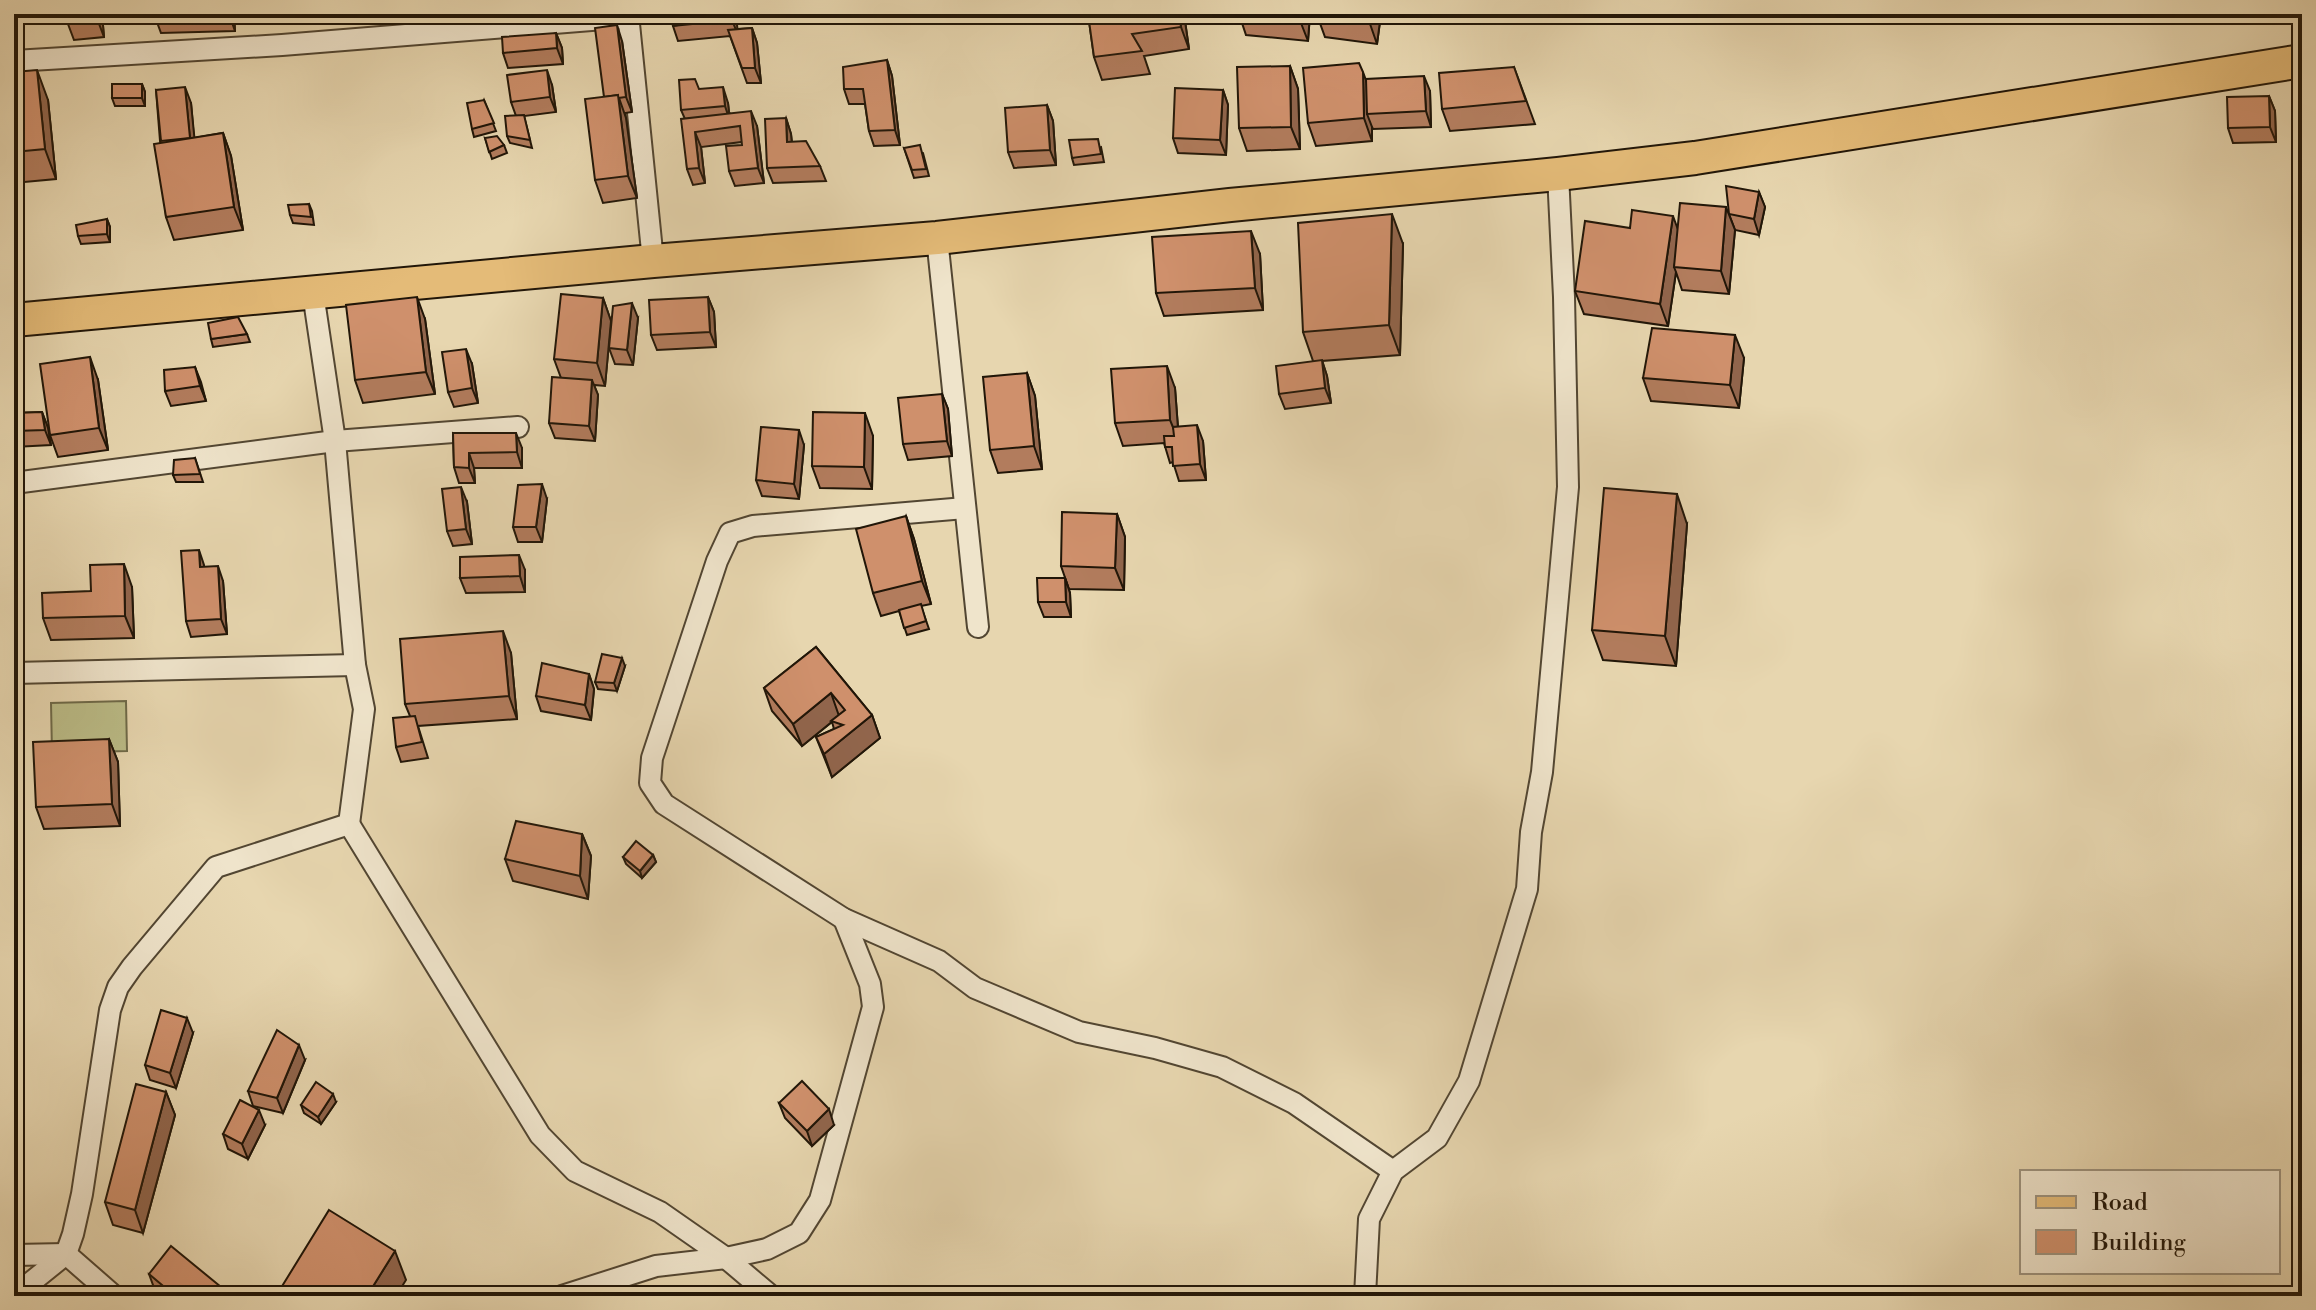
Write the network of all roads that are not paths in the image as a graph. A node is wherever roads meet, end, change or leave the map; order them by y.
1 (628, 16) edge
2 (14, 61) edge
3 (2302, 61) edge
4 (1558, 174) junction
5 (937, 238) junction
6 (653, 261) junction
7 (313, 293) junction
8 (14, 320) edge
9 (518, 427) dead end
10 (335, 441) junction
11 (14, 483) edge
12 (965, 508) junction
13 (978, 627) dead end
14 (355, 665) junction
15 (14, 673) edge
16 (349, 824) junction
17 (844, 919) junction
18 (1393, 1171) junction
19 (66, 1254) junction
20 (14, 1255) edge
21 (726, 1258) junction
22 (14, 1296) edge
23 (114, 1296) edge
24 (562, 1296) edge
25 (771, 1296) edge
26 (1364, 1296) edge

1 - 2 street
1 - 6 street
3 - 4 main road
4 - 5 main road
4 - 18 street
5 - 6 main road
5 - 12 street
6 - 7 main road
7 - 8 main road
7 - 10 street
9 - 10 street
10 - 11 street
10 - 14 street
12 - 13 street
12 - 17 street
14 - 15 street
14 - 16 street
16 - 19 street
16 - 21 street
17 - 18 street
17 - 21 street
18 - 26 street
19 - 20 street
19 - 22 street
19 - 23 street
21 - 24 street
21 - 25 street

